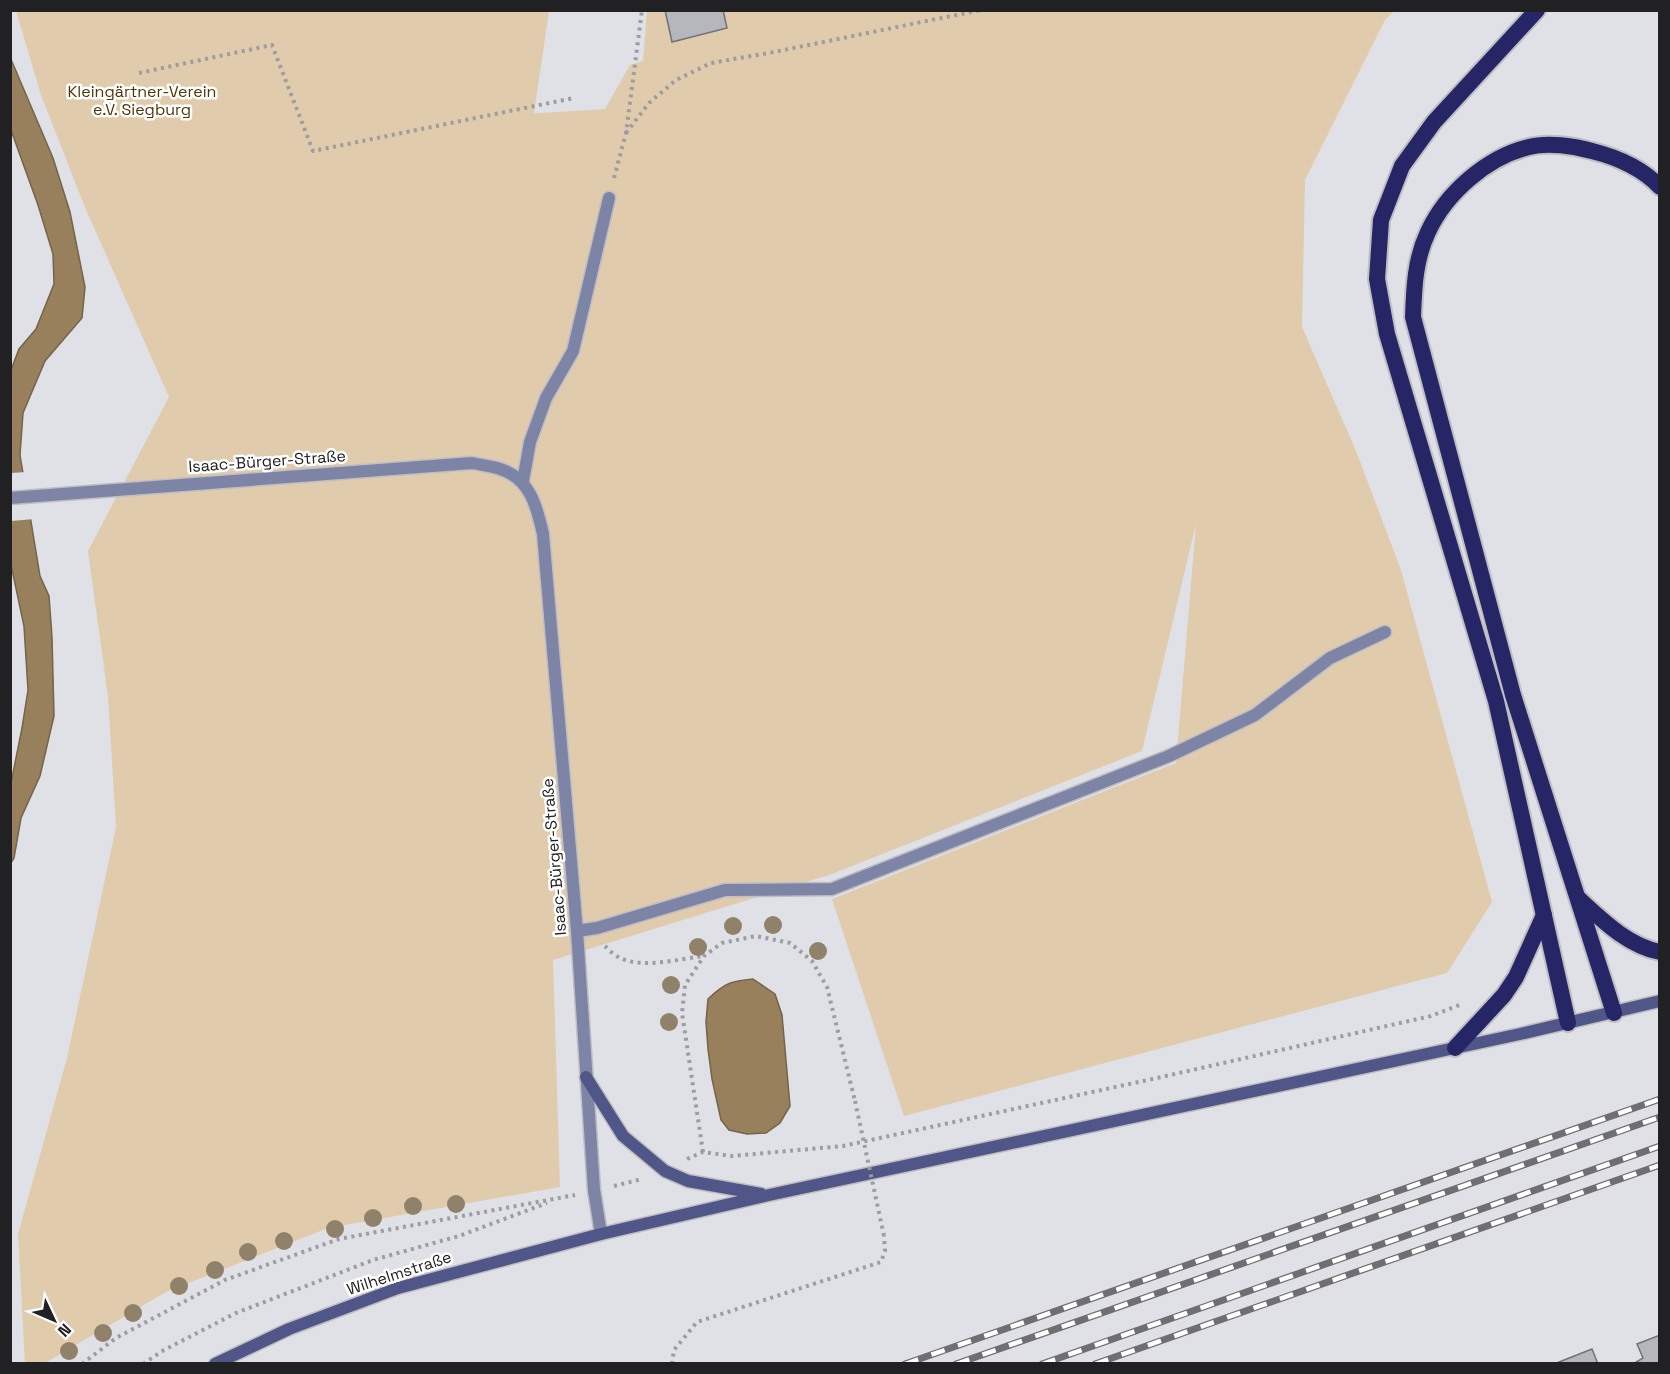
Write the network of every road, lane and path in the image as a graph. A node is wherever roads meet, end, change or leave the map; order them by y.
1 (642, 10) edge
2 (981, 10) edge
3 (1537, 10) edge
4 (139, 73) dead end
5 (574, 98) dead end
6 (626, 133) junction
7 (1659, 187) edge
8 (609, 198) joint
9 (523, 481) junction
10 (10, 498) edge
11 (1385, 632) dead end
12 (1578, 898) junction
13 (1544, 915) junction
14 (597, 928) junction
15 (577, 931) junction
16 (1659, 952) edge
17 (704, 956) junction
18 (1659, 1001) edge
19 (1463, 1004) dead end
20 (1614, 1013) junction
21 (1568, 1023) junction
22 (1455, 1048) junction
23 (586, 1077) junction
24 (703, 1152) junction
25 (665, 1171) junction
26 (594, 1190) junction
27 (769, 1195) junction
28 (556, 1199) junction
29 (601, 1234) junction
30 (82, 1364) edge
31 (143, 1364) edge
32 (214, 1364) edge
33 (672, 1364) edge

1 - 6 path
2 - 6 path
3 - 13 highway
4 - 5 path
6 - 8 path
7 - 12 highway
8 - 9 street
9 - 10 street, Isaac-Bürger-Straße
9 - 15 street, Isaac-Bürger-Straße
11 - 14 street
12 - 16 highway
12 - 20 highway
13 - 21 highway
13 - 22 highway
14 - 15 street
14 - 17 path
15 - 23 street, Isaac-Bürger-Straße
17 - 24 path
17 - 33 path, bridge
18 - 20 main road, Wilhelmstraße
19 - 24 path
20 - 21 main road, Wilhelmstraße
21 - 22 main road, Wilhelmstraße
22 - 27 main road, Wilhelmstraße
23 - 25 main road
23 - 26 street, Isaac-Bürger-Straße
24 - 25 path
25 - 26 path
25 - 27 main road
26 - 28 path
26 - 29 street, Isaac-Bürger-Straße
27 - 29 main road, Wilhelmstraße
28 - 30 path
28 - 31 path
29 - 32 main road, Wilhelmstraße

